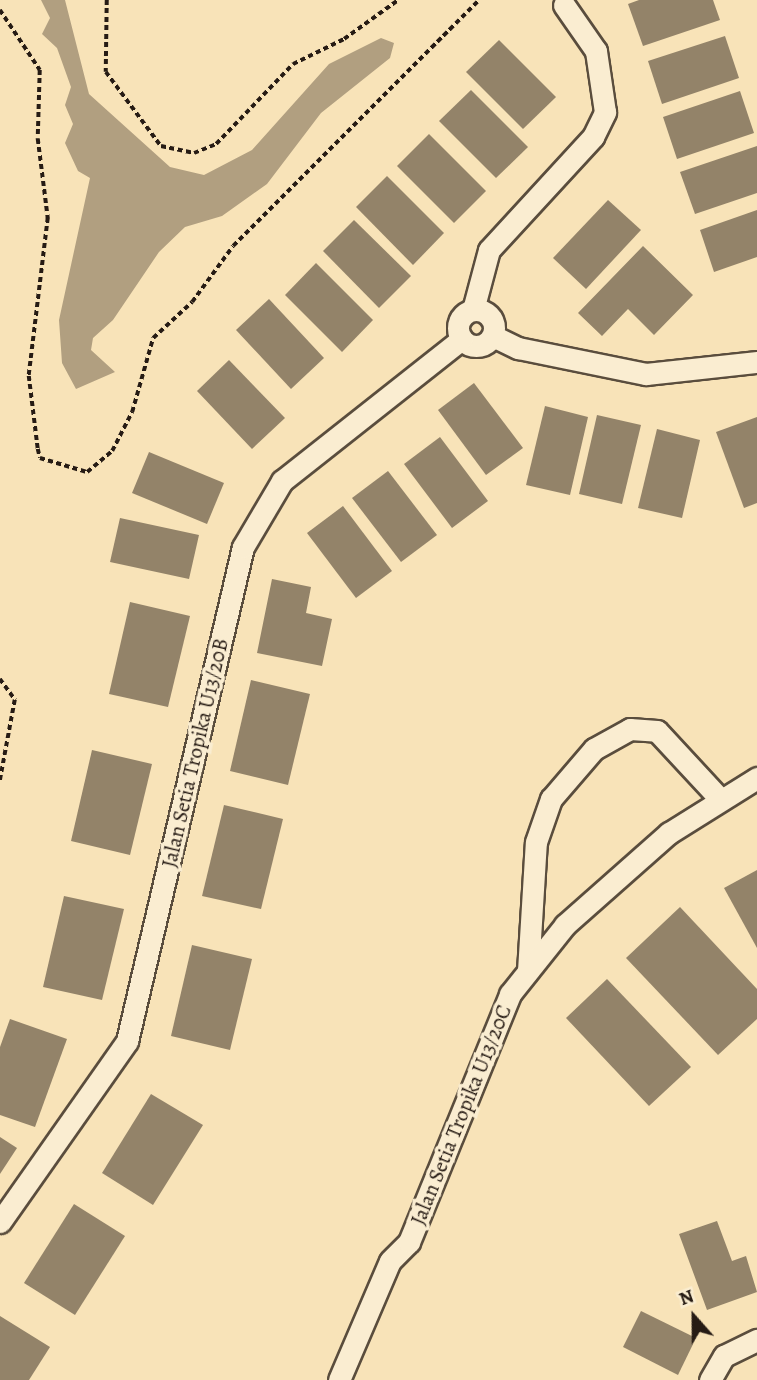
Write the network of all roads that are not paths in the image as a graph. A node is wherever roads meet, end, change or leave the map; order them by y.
1 (564, 5) dead end
2 (473, 310) junction
3 (493, 336) junction
4 (461, 339) junction
5 (757, 362) edge
6 (757, 778) edge
7 (722, 800) junction
8 (528, 971) junction
9 (0, 1222) edge
10 (757, 1340) edge
11 (339, 1380) edge
12 (710, 1380) edge

1 - 2 street
2 - 3 street
2 - 4 street
3 - 4 street
3 - 5 street
4 - 9 street, Jalan Setia Tropika U13/20B
6 - 7 street, Jalan Setia Tropika U13/20C
7 - 8 street, Jalan Setia Tropika U13/20C
7 - 8 street
8 - 11 street, Jalan Setia Tropika U13/20C
10 - 12 street

